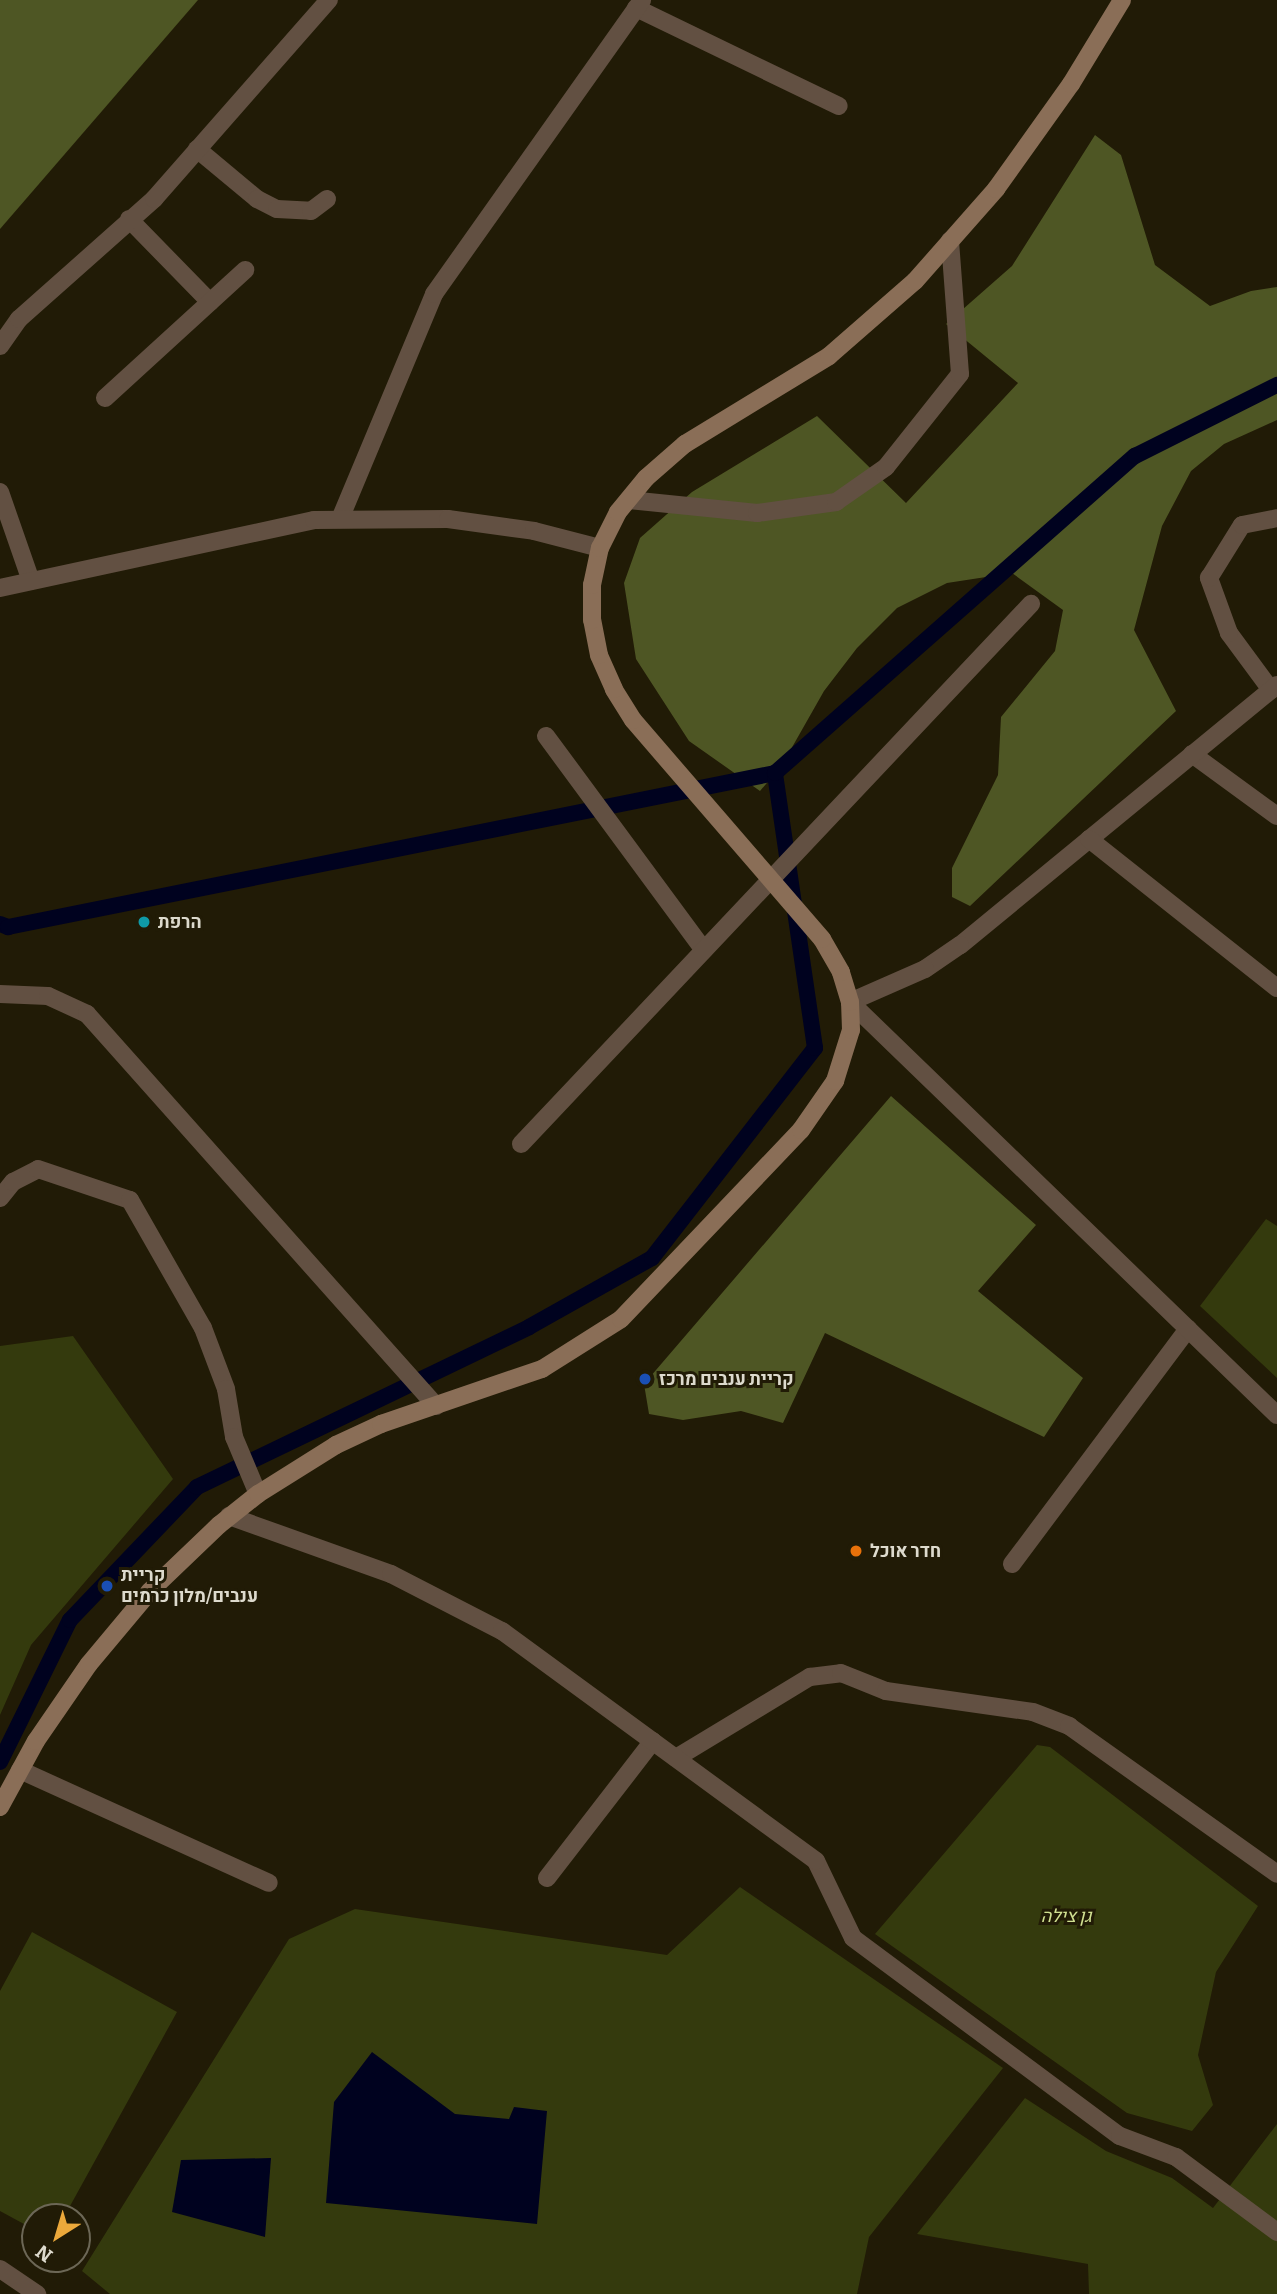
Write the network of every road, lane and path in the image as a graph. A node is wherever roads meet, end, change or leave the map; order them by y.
1 (329, 0) edge
2 (1122, 0) edge
3 (639, 4) edge
4 (839, 106) dead end
5 (197, 149) junction
6 (327, 199) dead end
7 (129, 219) junction
8 (950, 240) junction
9 (245, 270) dead end
10 (210, 302) junction
11 (0, 346) edge
12 (106, 398) dead end
13 (0, 492) edge
14 (629, 500) junction
15 (1277, 518) edge
16 (340, 519) junction
17 (600, 548) junction
18 (31, 581) junction
19 (0, 588) edge
20 (1031, 604) dead end
21 (1274, 688) edge
22 (546, 736) dead end
23 (1192, 754) junction
24 (1277, 816) edge
25 (1089, 839) junction
26 (771, 879) junction
27 (704, 950) junction
28 (1277, 988) edge
29 (0, 994) edge
30 (850, 1002) junction
31 (521, 1144) dead end
32 (0, 1198) edge
33 (1188, 1329) junction
34 (436, 1405) junction
35 (1277, 1415) edge
36 (258, 1493) junction
37 (229, 1516) junction
38 (1012, 1564) dead end
39 (653, 1741) junction
40 (676, 1758) junction
41 (20, 1770) junction
42 (0, 1807) edge
43 (1277, 1874) edge
44 (547, 1878) dead end
45 (269, 1883) dead end
46 (1277, 2232) edge
47 (0, 2269) edge
48 (37, 2294) edge

1 - 5 street
2 - 8 main road
3 - 4 street
3 - 16 street
5 - 6 street
5 - 7 street
7 - 10 street
7 - 11 street
8 - 14 main road
8 - 14 street
9 - 10 street
10 - 12 street
13 - 18 street
14 - 17 main road
15 - 21 street
16 - 17 street
16 - 18 street
17 - 26 main road
18 - 19 street
20 - 26 street
21 - 23 street
22 - 27 street
23 - 24 street
23 - 25 street
25 - 28 street
25 - 30 street
26 - 27 street
26 - 30 main road
27 - 31 street
29 - 34 street
30 - 33 street
30 - 34 main road
32 - 36 street
33 - 35 street
33 - 38 street
34 - 36 main road
36 - 37 main road
37 - 39 street
37 - 41 main road
39 - 40 street
39 - 44 street
40 - 43 street
40 - 46 street
41 - 42 main road
41 - 45 street
47 - 48 street

